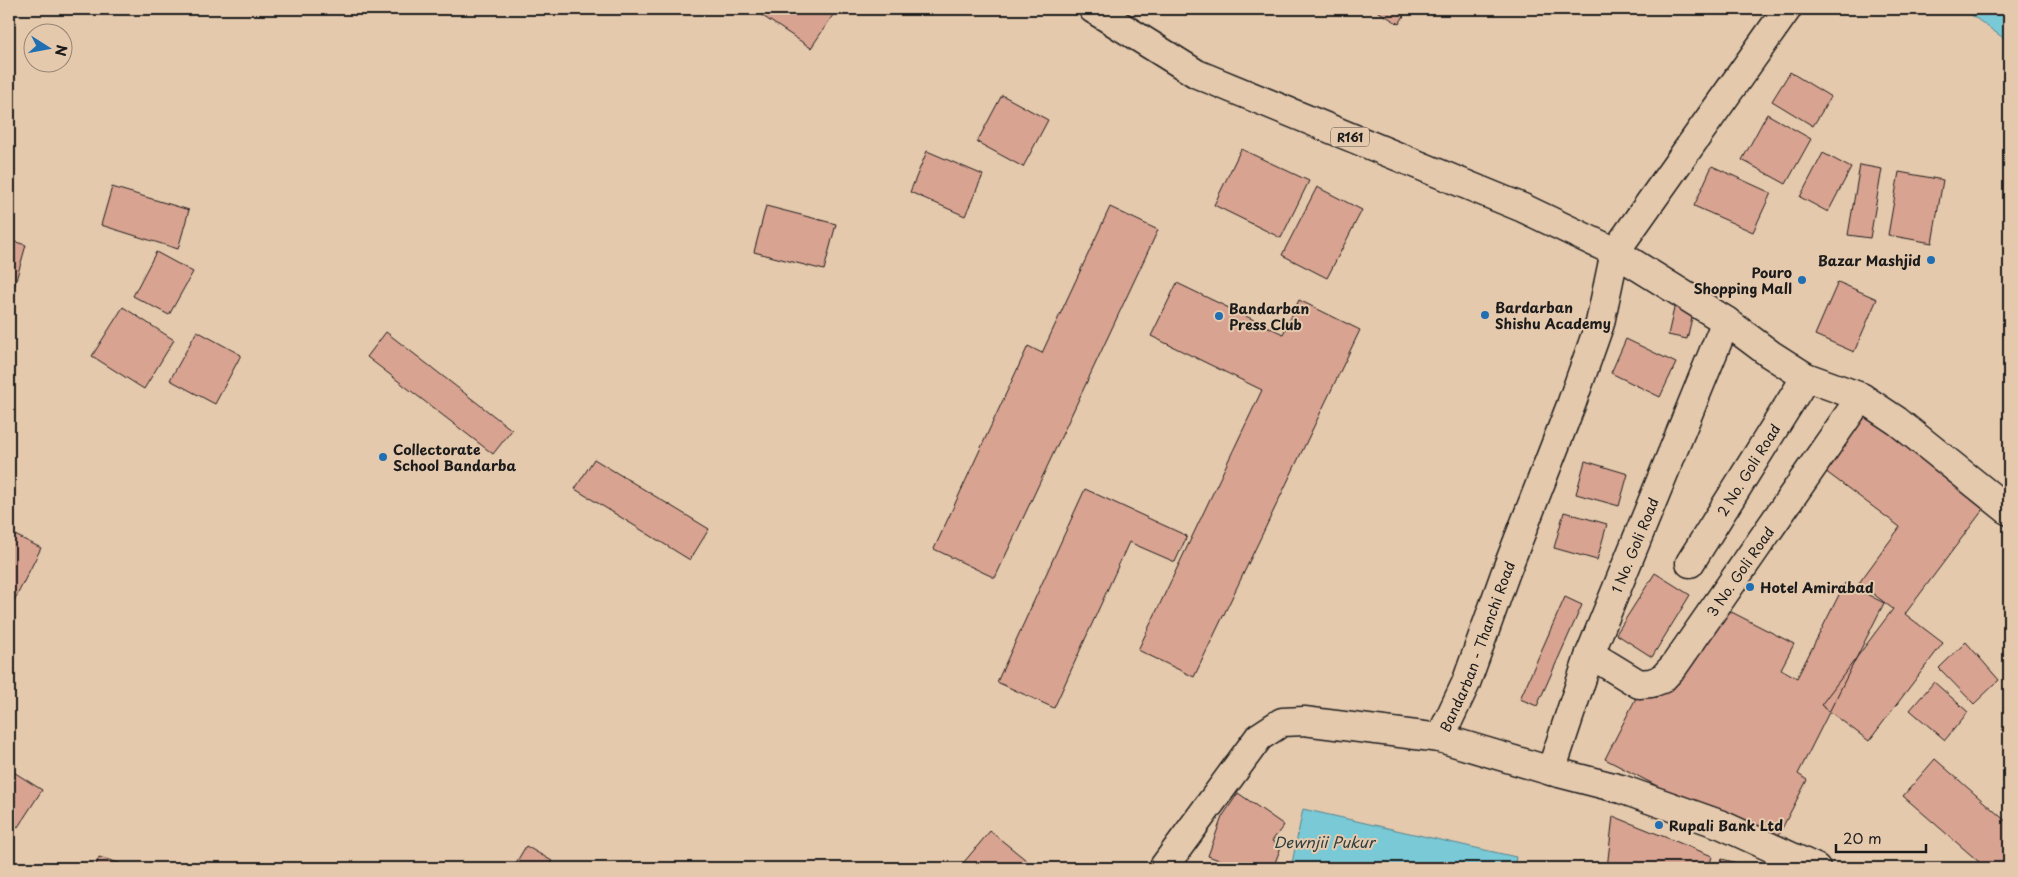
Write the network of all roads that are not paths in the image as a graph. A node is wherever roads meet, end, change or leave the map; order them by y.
1 (1092, 9) edge
2 (1783, 15) edge
3 (1615, 252) junction
4 (1726, 321) junction
5 (1806, 377) junction
6 (1861, 397) junction
7 (2009, 511) edge
8 (1690, 563) dead end
9 (1590, 654) junction
10 (1440, 738) junction
11 (1552, 771) junction
12 (1163, 868) edge
13 (1816, 868) edge

1 - 3 street, R161
2 - 3 street
3 - 4 street
3 - 10 street, Bandarban - Thanchi Road
4 - 5 street
4 - 9 street, 1 No. Goli Road
5 - 6 street
5 - 8 street, 2 No. Goli Road
6 - 7 street
6 - 9 street, 3 No. Goli Road
9 - 11 street, 1 No. Goli Road
10 - 11 street
10 - 12 street, Bandarban - Thanchi Road
11 - 13 street

